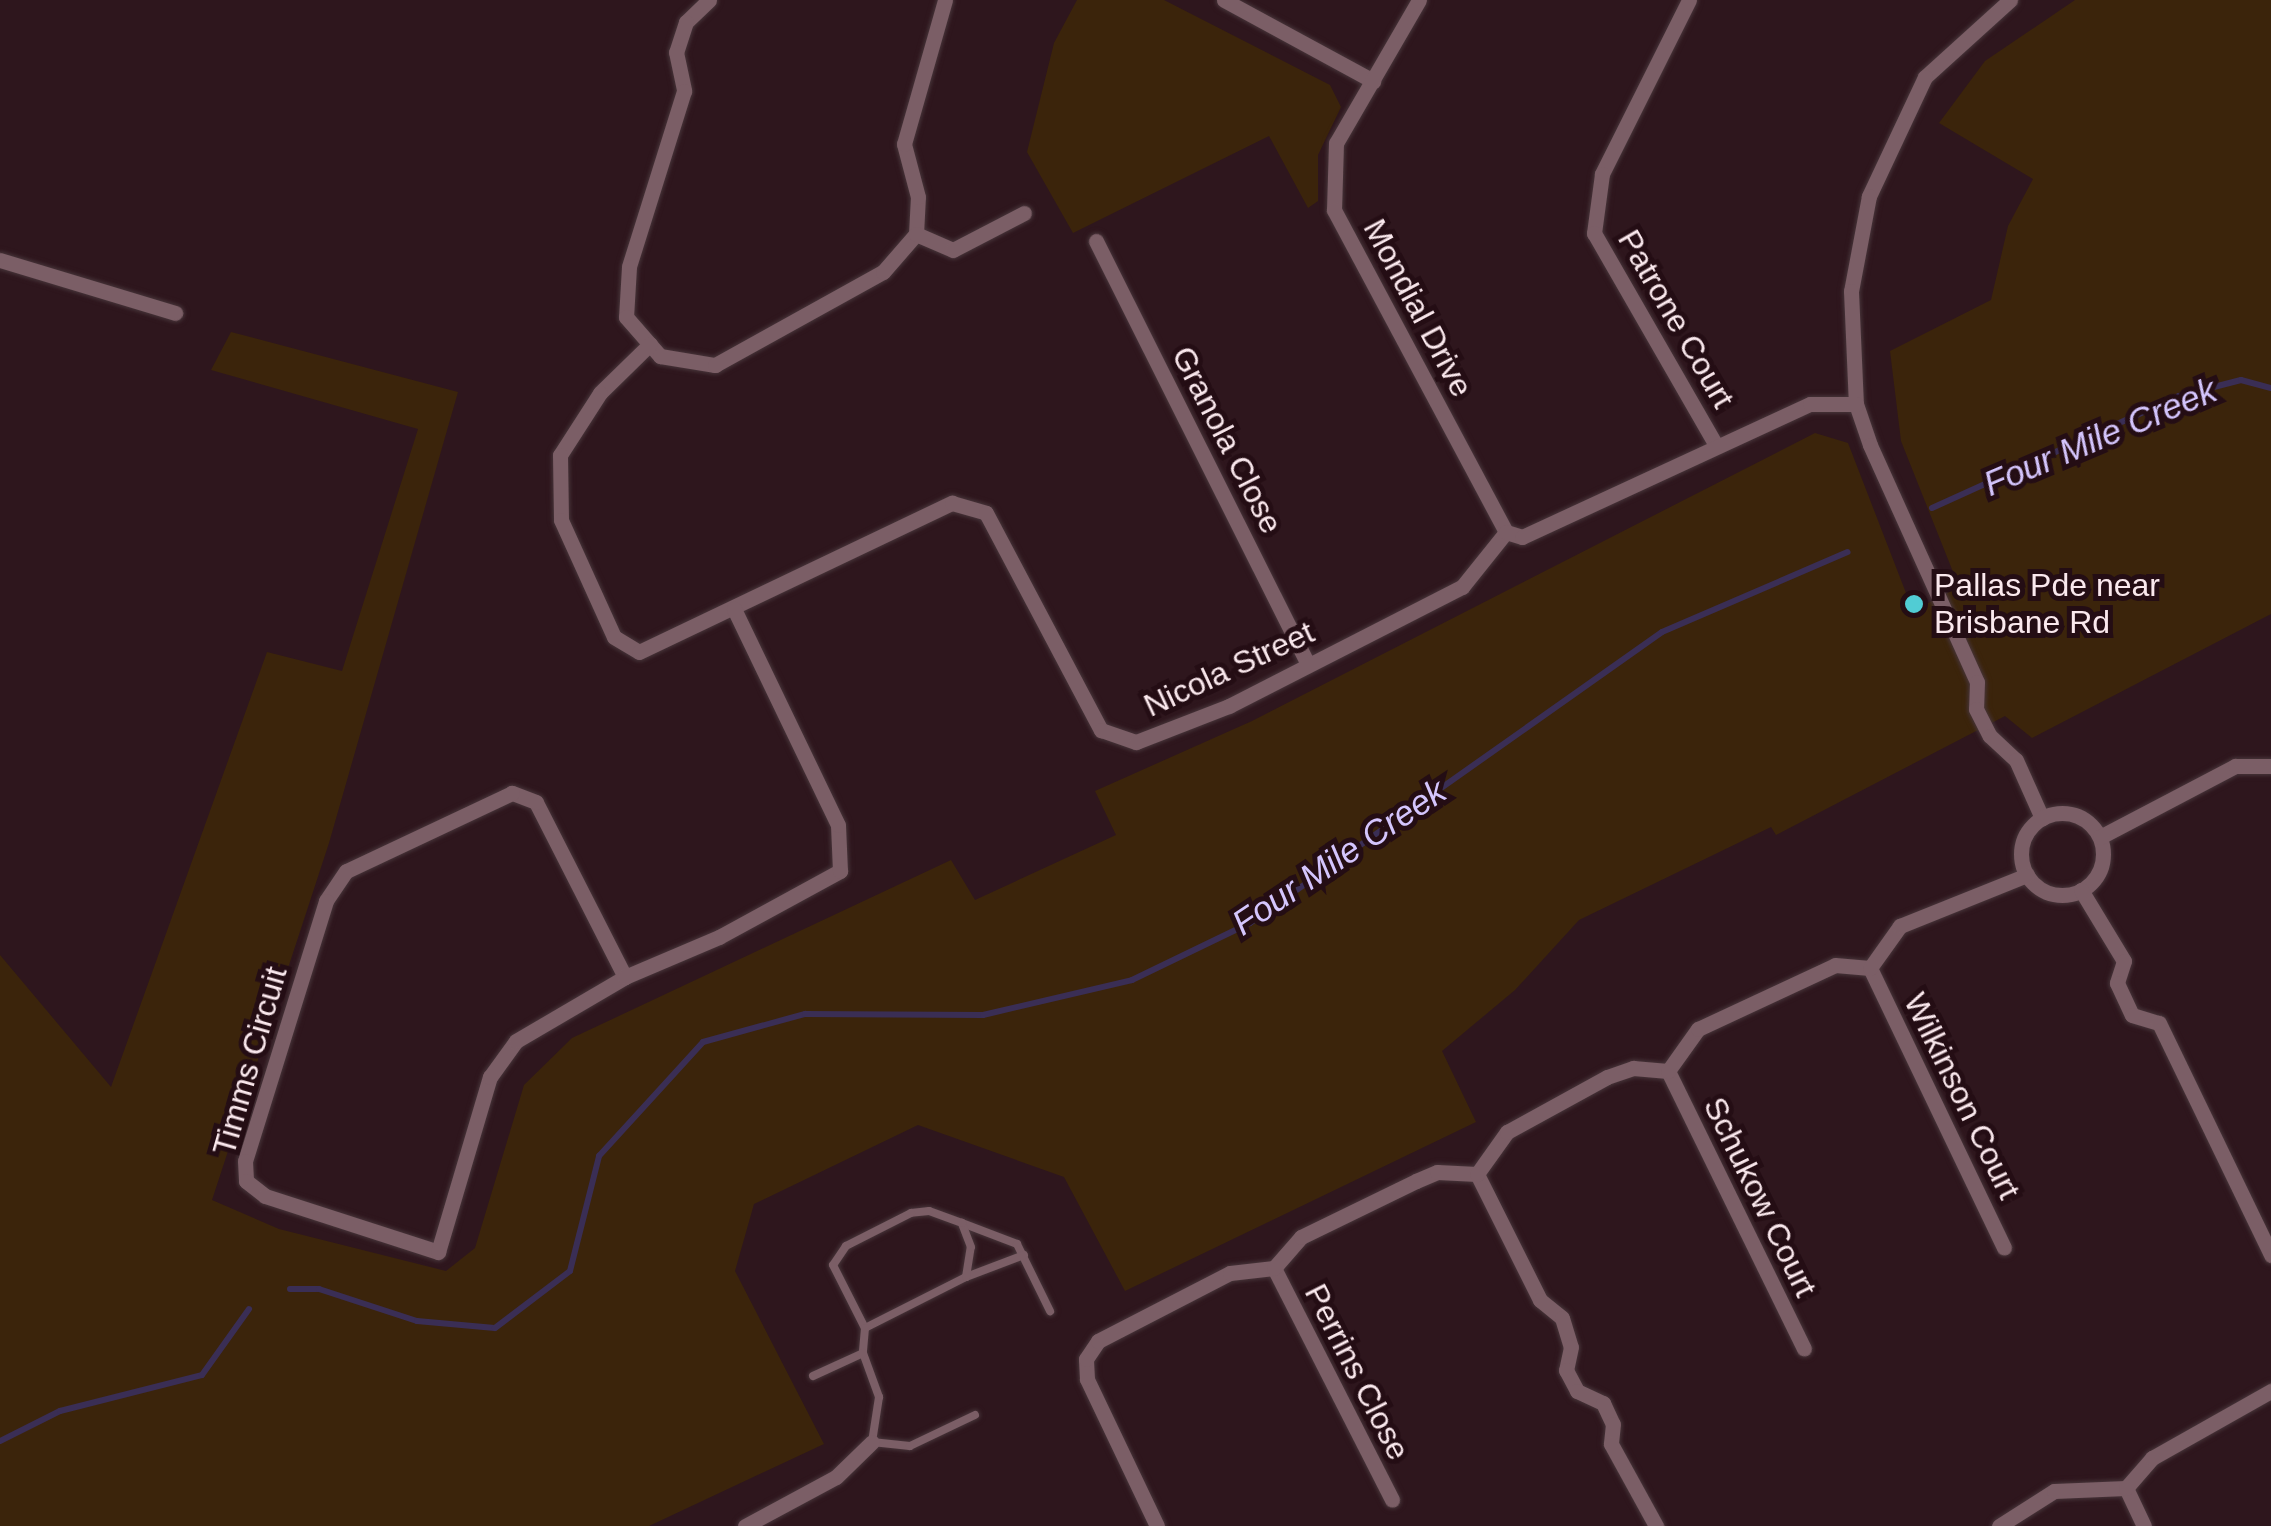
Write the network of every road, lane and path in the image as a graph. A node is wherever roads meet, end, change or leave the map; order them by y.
1 (709, 0) edge
2 (944, 0) edge
3 (1224, 0) edge
4 (1419, 0) edge
5 (1689, 0) edge
6 (2010, 0) edge
7 (1373, 81) junction
8 (1024, 214) dead end
9 (916, 234) junction
10 (1096, 241) dead end
11 (0, 260) edge
12 (175, 312) dead end
13 (650, 344) junction
14 (1856, 404) junction
15 (1716, 445) junction
16 (1506, 532) junction
17 (734, 609) junction
18 (1308, 664) junction
19 (2271, 766) edge
20 (2042, 818) junction
21 (2100, 837) junction
22 (2028, 875) junction
23 (2081, 890) junction
24 (1870, 968) junction
25 (625, 977) junction
26 (1668, 1070) junction
27 (1477, 1174) junction
28 (962, 1223) junction
29 (2004, 1248) dead end
30 (1024, 1254) junction
31 (2271, 1255) edge
32 (1274, 1268) junction
33 (966, 1277) junction
34 (1050, 1310) dead end
35 (865, 1328) junction
36 (1804, 1348) dead end
37 (863, 1353) junction
38 (813, 1376) dead end
39 (2271, 1391) edge
40 (974, 1415) dead end
41 (872, 1442) junction
42 (2126, 1488) junction
43 (1392, 1500) dead end
44 (746, 1526) edge
45 (1158, 1526) edge
46 (1656, 1526) edge
47 (2000, 1526) edge
48 (2144, 1526) edge

1 - 13 street
2 - 9 street
3 - 7 street
4 - 7 street, Mondial Drive
5 - 15 street, Patrone Court
6 - 14 street
7 - 16 street, Mondial Drive
8 - 9 street
9 - 13 street
10 - 18 street, Granola Close
11 - 12 street
13 - 17 street, Nicola Street
14 - 15 street
14 - 20 street
15 - 16 street
16 - 18 street, Nicola Street
17 - 18 street, Nicola Street
17 - 25 street, Timms Circuit
19 - 21 street
20 - 21 street
20 - 22 street
21 - 23 street
22 - 23 street
22 - 24 street
23 - 31 street
24 - 26 street
24 - 29 street, Wilkinson Court
25 - 25 street, Timms Circuit
26 - 27 street
26 - 36 street, Schukow Court
27 - 32 street
27 - 46 street
28 - 30 lane
28 - 33 lane
28 - 35 lane
30 - 33 lane
30 - 34 lane
32 - 43 street, Perrins Close
32 - 45 street
33 - 35 lane
35 - 37 lane
37 - 38 lane
37 - 41 lane
39 - 42 street
40 - 41 lane
41 - 44 street
42 - 47 street
42 - 48 street

